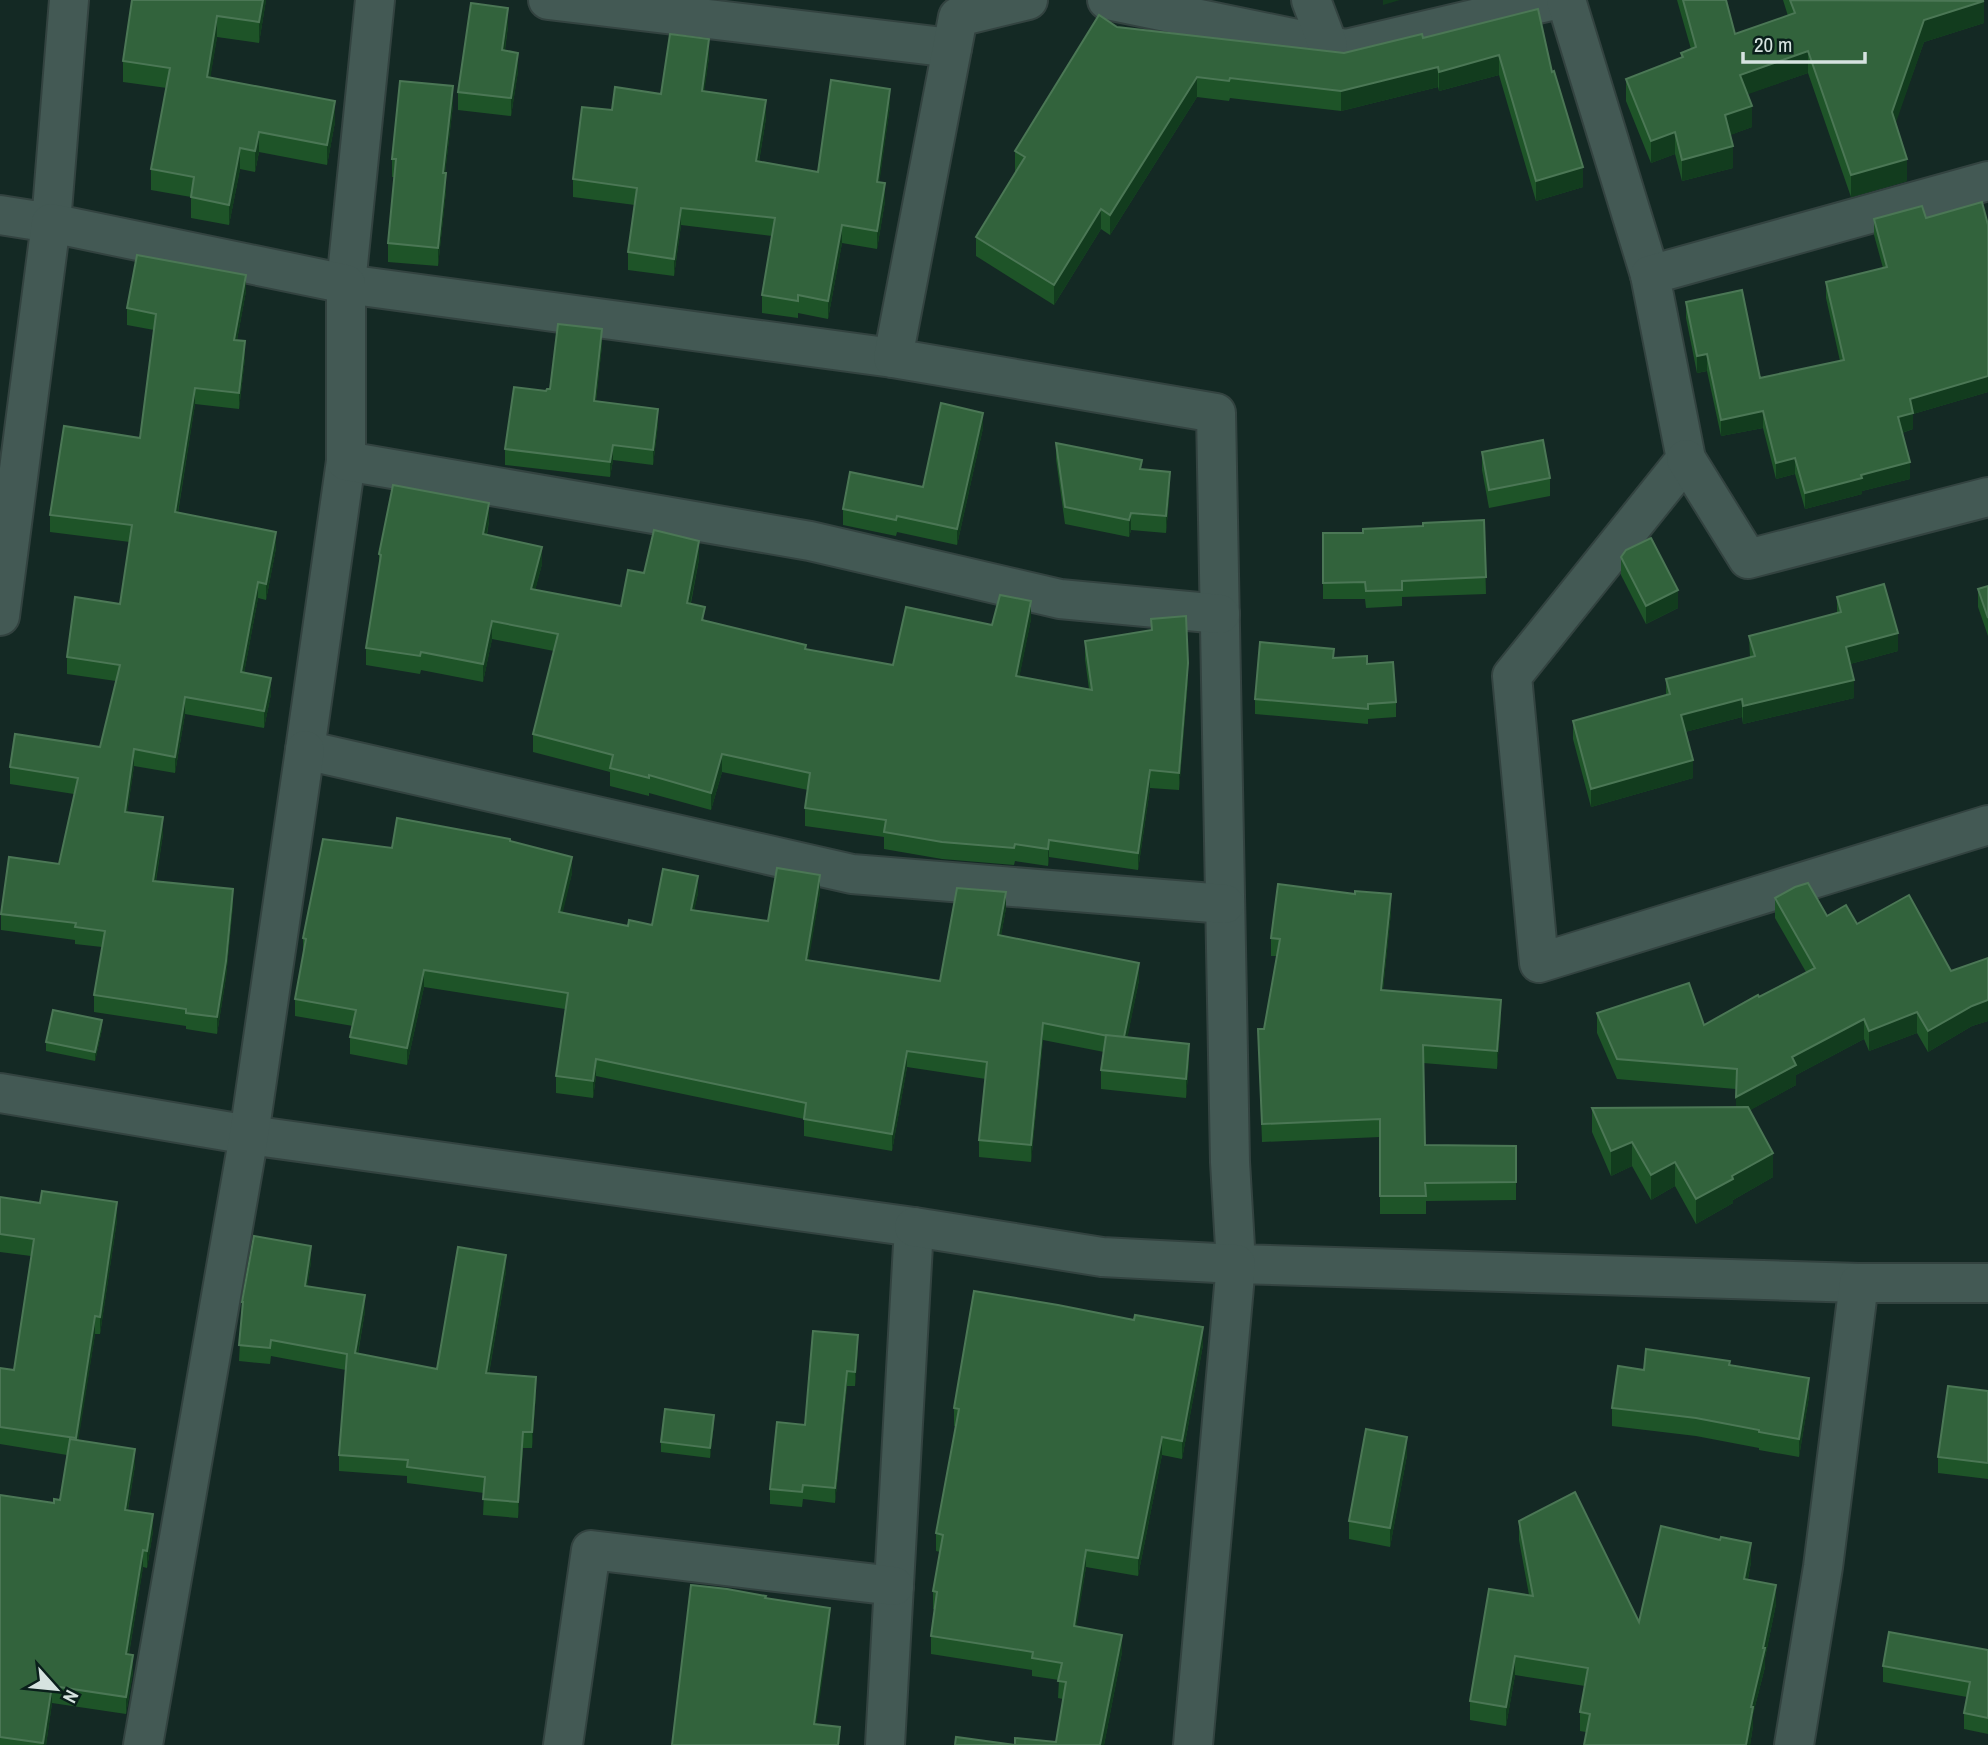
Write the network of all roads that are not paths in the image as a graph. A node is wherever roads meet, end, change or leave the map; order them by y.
1 (69, 0) edge
2 (375, 0) edge
3 (548, 0) edge
4 (1107, 0) edge
5 (1311, 0) edge
6 (1555, 0) edge
7 (1566, 0) edge
8 (1017, 1) edge
9 (1328, 45) junction
10 (952, 48) junction
11 (1988, 181) edge
12 (0, 215) edge
13 (51, 223) junction
14 (1650, 275) junction
15 (346, 284) junction
16 (893, 358) junction
17 (1686, 459) junction
18 (346, 461) junction
19 (1988, 497) edge
20 (1220, 614) junction
21 (0, 616) edge
22 (305, 750) junction
23 (1988, 825) edge
24 (1225, 904) junction
25 (0, 1093) edge
26 (249, 1135) junction
27 (914, 1227) junction
28 (1236, 1265) junction
29 (1859, 1283) junction
30 (1988, 1283) edge
31 (894, 1586) junction
32 (143, 1745) edge
33 (563, 1745) edge
34 (885, 1745) edge
35 (1193, 1745) edge
36 (1794, 1745) edge

1 - 13 street
2 - 15 street
3 - 10 street
4 - 9 street
5 - 9 street
6 - 9 street
7 - 14 street
8 - 10 street
10 - 16 street
11 - 14 street
12 - 13 street
13 - 15 street
13 - 21 street
14 - 17 street
15 - 16 street
15 - 18 street
16 - 20 street
17 - 19 street
17 - 23 street
18 - 20 street
18 - 22 street
20 - 24 street
22 - 24 street
22 - 26 street
24 - 28 street
25 - 26 street
26 - 27 street
26 - 32 street
27 - 28 street
27 - 31 street
28 - 29 street
28 - 35 street
29 - 30 street
29 - 36 street
31 - 33 street
31 - 34 street

